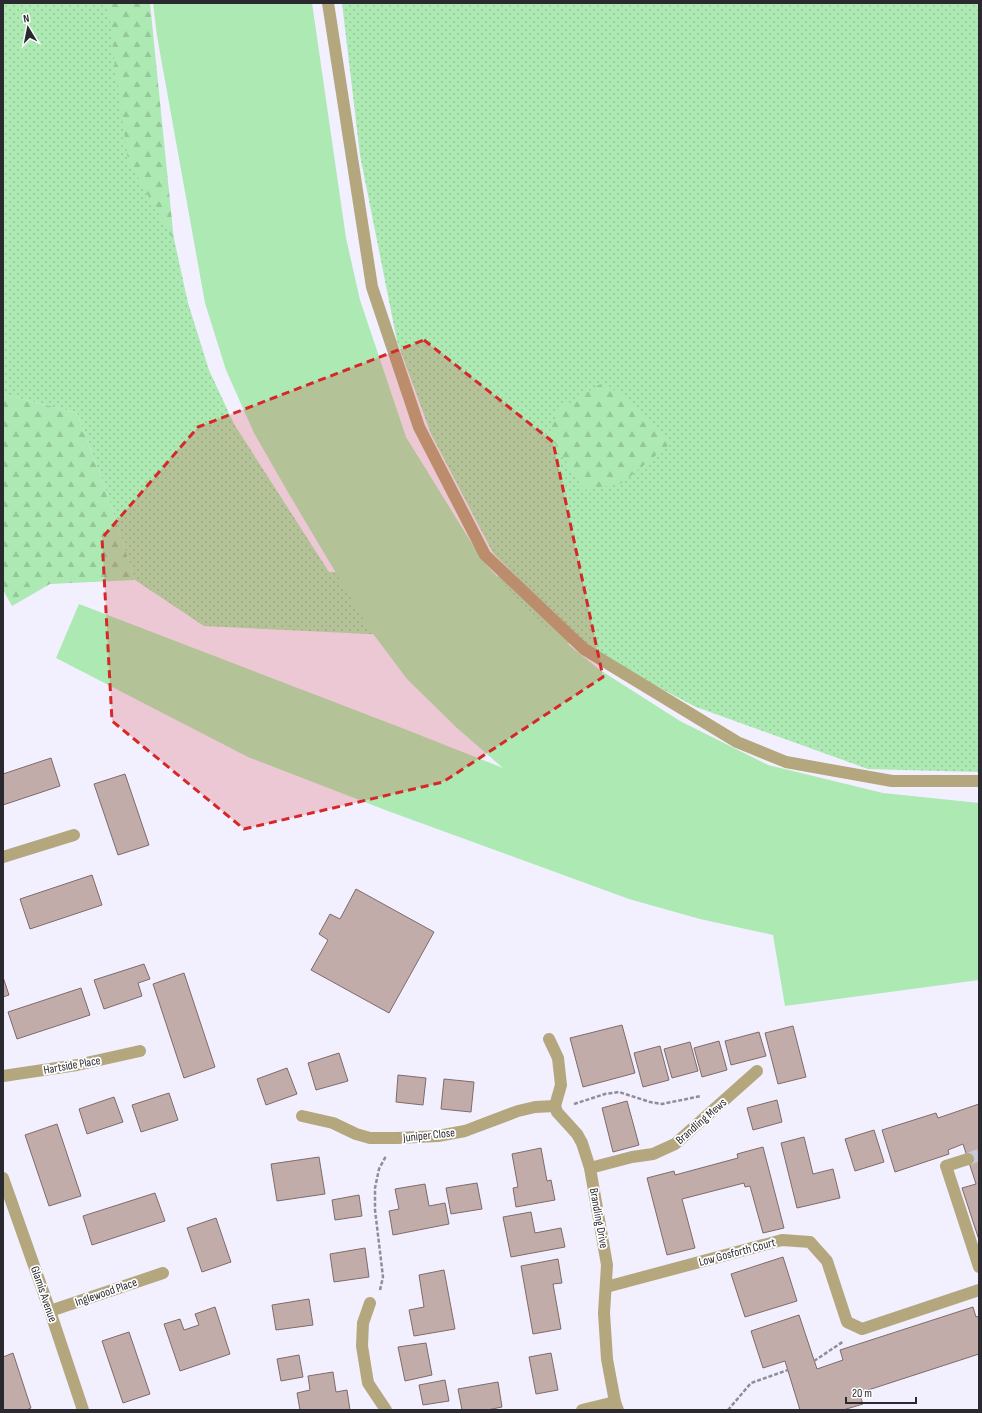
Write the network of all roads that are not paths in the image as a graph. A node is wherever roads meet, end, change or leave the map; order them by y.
1 (328, 3) edge
2 (979, 781) edge
3 (74, 835) dead end
4 (3, 857) edge
5 (549, 1039) dead end
6 (140, 1051) dead end
7 (757, 1070) dead end
8 (3, 1076) edge
9 (555, 1106) junction
10 (302, 1116) dead end
11 (968, 1159) tunnel mouth
12 (590, 1168) junction
13 (3, 1178) edge
14 (979, 1267) edge
15 (163, 1273) dead end
16 (606, 1287) junction
17 (979, 1290) edge
18 (370, 1303) road end
19 (50, 1311) junction
20 (617, 1406) edge
21 (83, 1410) edge
22 (386, 1410) edge
23 (582, 1410) edge

1 - 2 street
3 - 4 street
5 - 9 street
6 - 8 street, Hartside Place
7 - 12 street, Brandling Mews
9 - 10 street, Juniper Close
9 - 12 street, Brandling Drive
11 - 14 street
12 - 16 street, Brandling Drive
13 - 19 street, Glamis Avenue
15 - 19 street, Inglewood Place
16 - 17 street, Low Gosforth Court
16 - 20 street, Brandling Drive
18 - 22 street
19 - 21 street, Glamis Avenue
20 - 23 street

